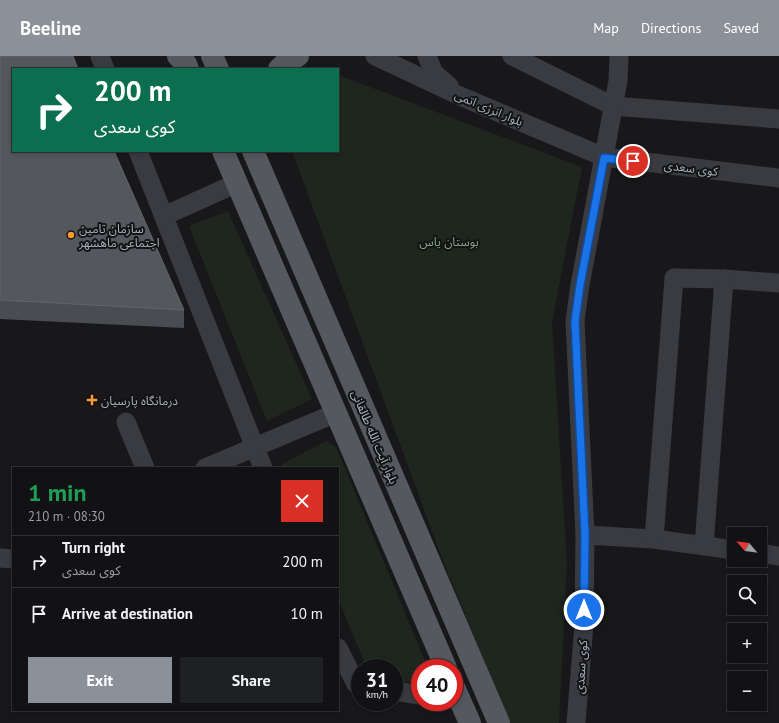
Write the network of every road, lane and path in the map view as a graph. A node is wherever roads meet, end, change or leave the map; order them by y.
1 (100, 56) edge
2 (178, 56) edge
3 (212, 56) edge
4 (298, 56) edge
5 (375, 56) edge
6 (427, 56) edge
7 (512, 56) edge
8 (619, 56) edge
9 (105, 68) edge
10 (188, 68) edge
11 (218, 68) edge
12 (280, 68) edge
13 (460, 96) junction
14 (613, 106) junction
15 (779, 119) edge
16 (138, 152) edge
17 (223, 152) edge
18 (253, 152) edge
19 (604, 158) junction
20 (779, 178) edge
21 (237, 183) junction
22 (164, 216) junction
23 (724, 280) junction
24 (779, 284) edge
25 (336, 413) junction
26 (126, 422) dead end
27 (255, 447) junction
28 (145, 467) edge
29 (207, 467) edge
30 (263, 467) edge
31 (585, 535) junction
32 (654, 538) junction
33 (704, 546) junction
34 (727, 549) edge
35 (767, 554) edge
36 (779, 556) edge
37 (0, 558) edge
38 (12, 559) edge
39 (339, 651) edge
40 (442, 659) edge
41 (351, 683) edge
42 (463, 710) edge
43 (470, 723) edge
44 (499, 723) edge
45 (576, 723) edge

1 - 9 street
2 - 10 main road
3 - 11 main road
4 - 12 main road
5 - 13 street, بلوار انرژی اتمی
6 - 13 street
7 - 14 street
8 - 14 street, کوی سعدی
13 - 19 street, بلوار انرژی اتمی
14 - 15 street
14 - 19 street, کوی سعدی
16 - 22 street
17 - 21 main road
18 - 44 main road, بلوار آیت الله طالقانی
19 - 20 street, کوی سعدی
19 - 31 street, کوی سعدی
21 - 22 street
21 - 25 main road
22 - 27 street
23 - 24 street
23 - 32 street
23 - 33 street
25 - 27 street
25 - 40 main road
26 - 28 street
27 - 29 street
27 - 30 street
31 - 32 street
31 - 45 street, کوی سعدی
32 - 33 street
33 - 34 street
35 - 36 street
37 - 38 street
39 - 41 street
42 - 43 main road

